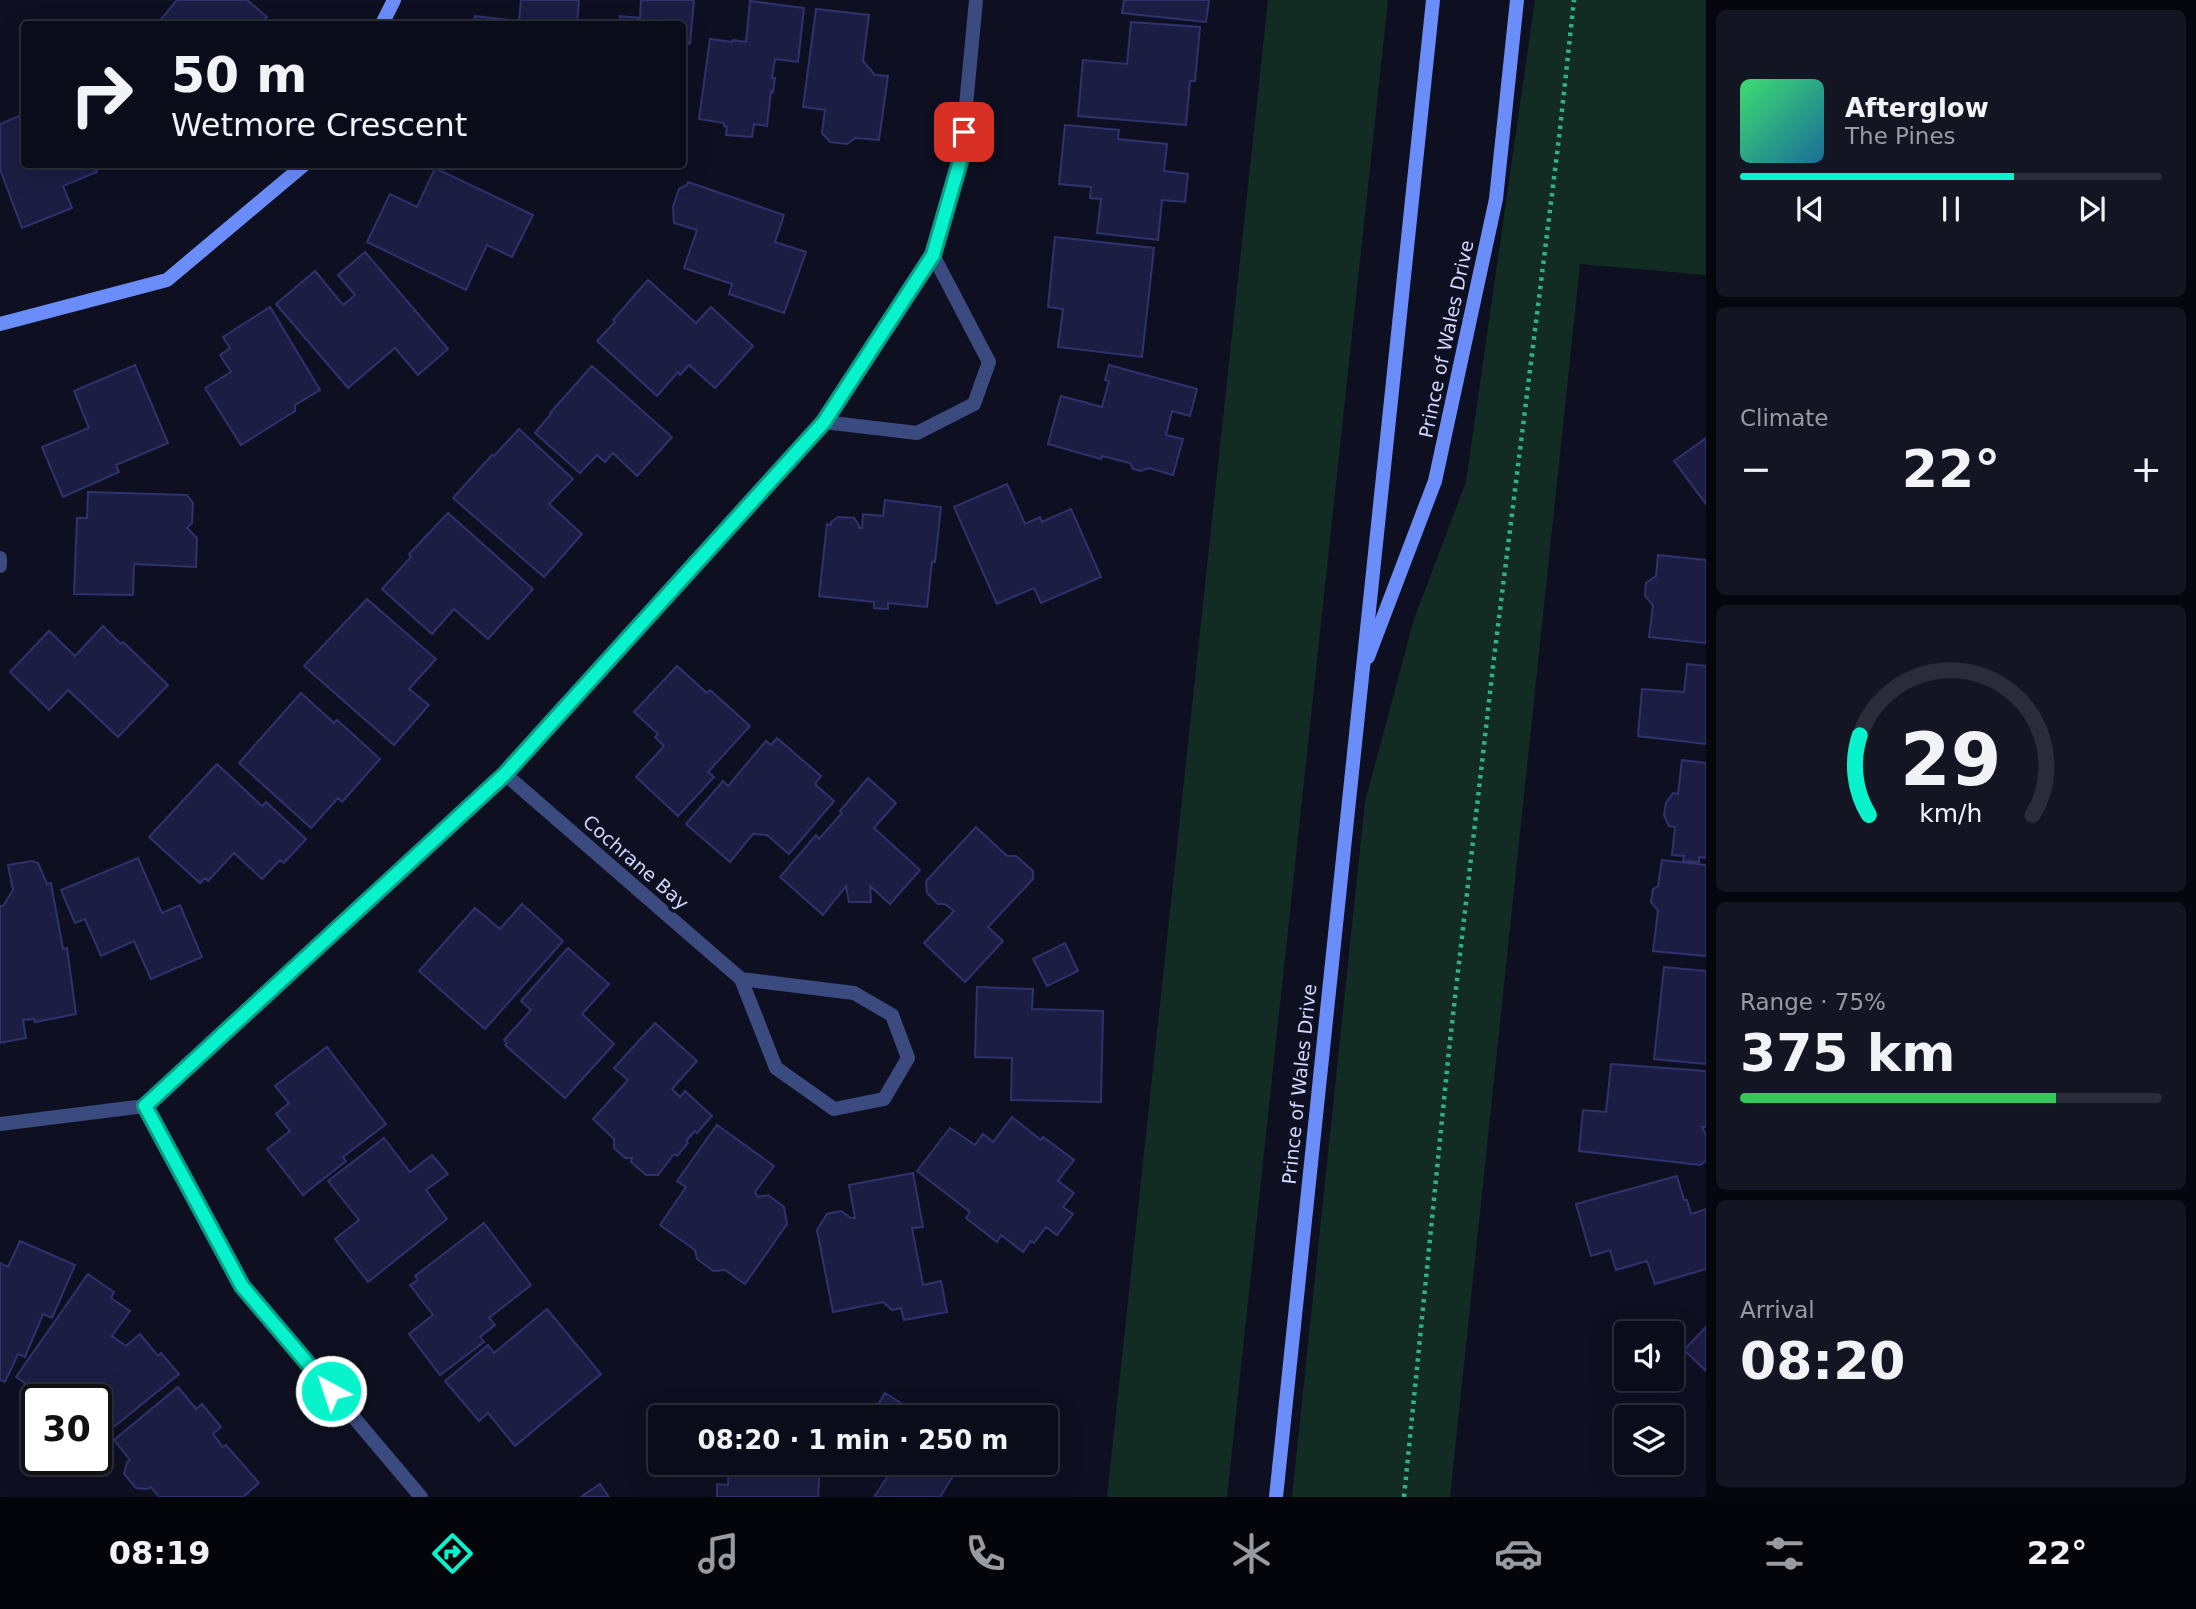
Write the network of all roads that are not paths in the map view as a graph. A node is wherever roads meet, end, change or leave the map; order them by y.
1 (394, 0) edge
2 (976, 0) edge
3 (1433, 0) edge
4 (1517, 0) edge
5 (384, 21) edge
6 (300, 168) edge
7 (933, 255) junction
8 (0, 324) edge
9 (824, 422) junction
10 (0, 558) edge
11 (0, 566) edge
12 (1361, 674) junction
13 (505, 774) junction
14 (741, 979) junction
15 (145, 1106) junction
16 (0, 1124) edge
17 (421, 1497) edge
18 (1276, 1497) edge

1 - 5 main road
2 - 7 street
3 - 12 main road, Prince of Wales Drive
4 - 12 main road, Prince of Wales Drive
6 - 8 main road
7 - 9 street
7 - 9 street
9 - 13 street
10 - 11 street
12 - 18 main road, Prince of Wales Drive
13 - 14 street, Cochrane Bay
13 - 15 street
14 - 14 street, Cochrane Bay
15 - 16 street
15 - 17 street

